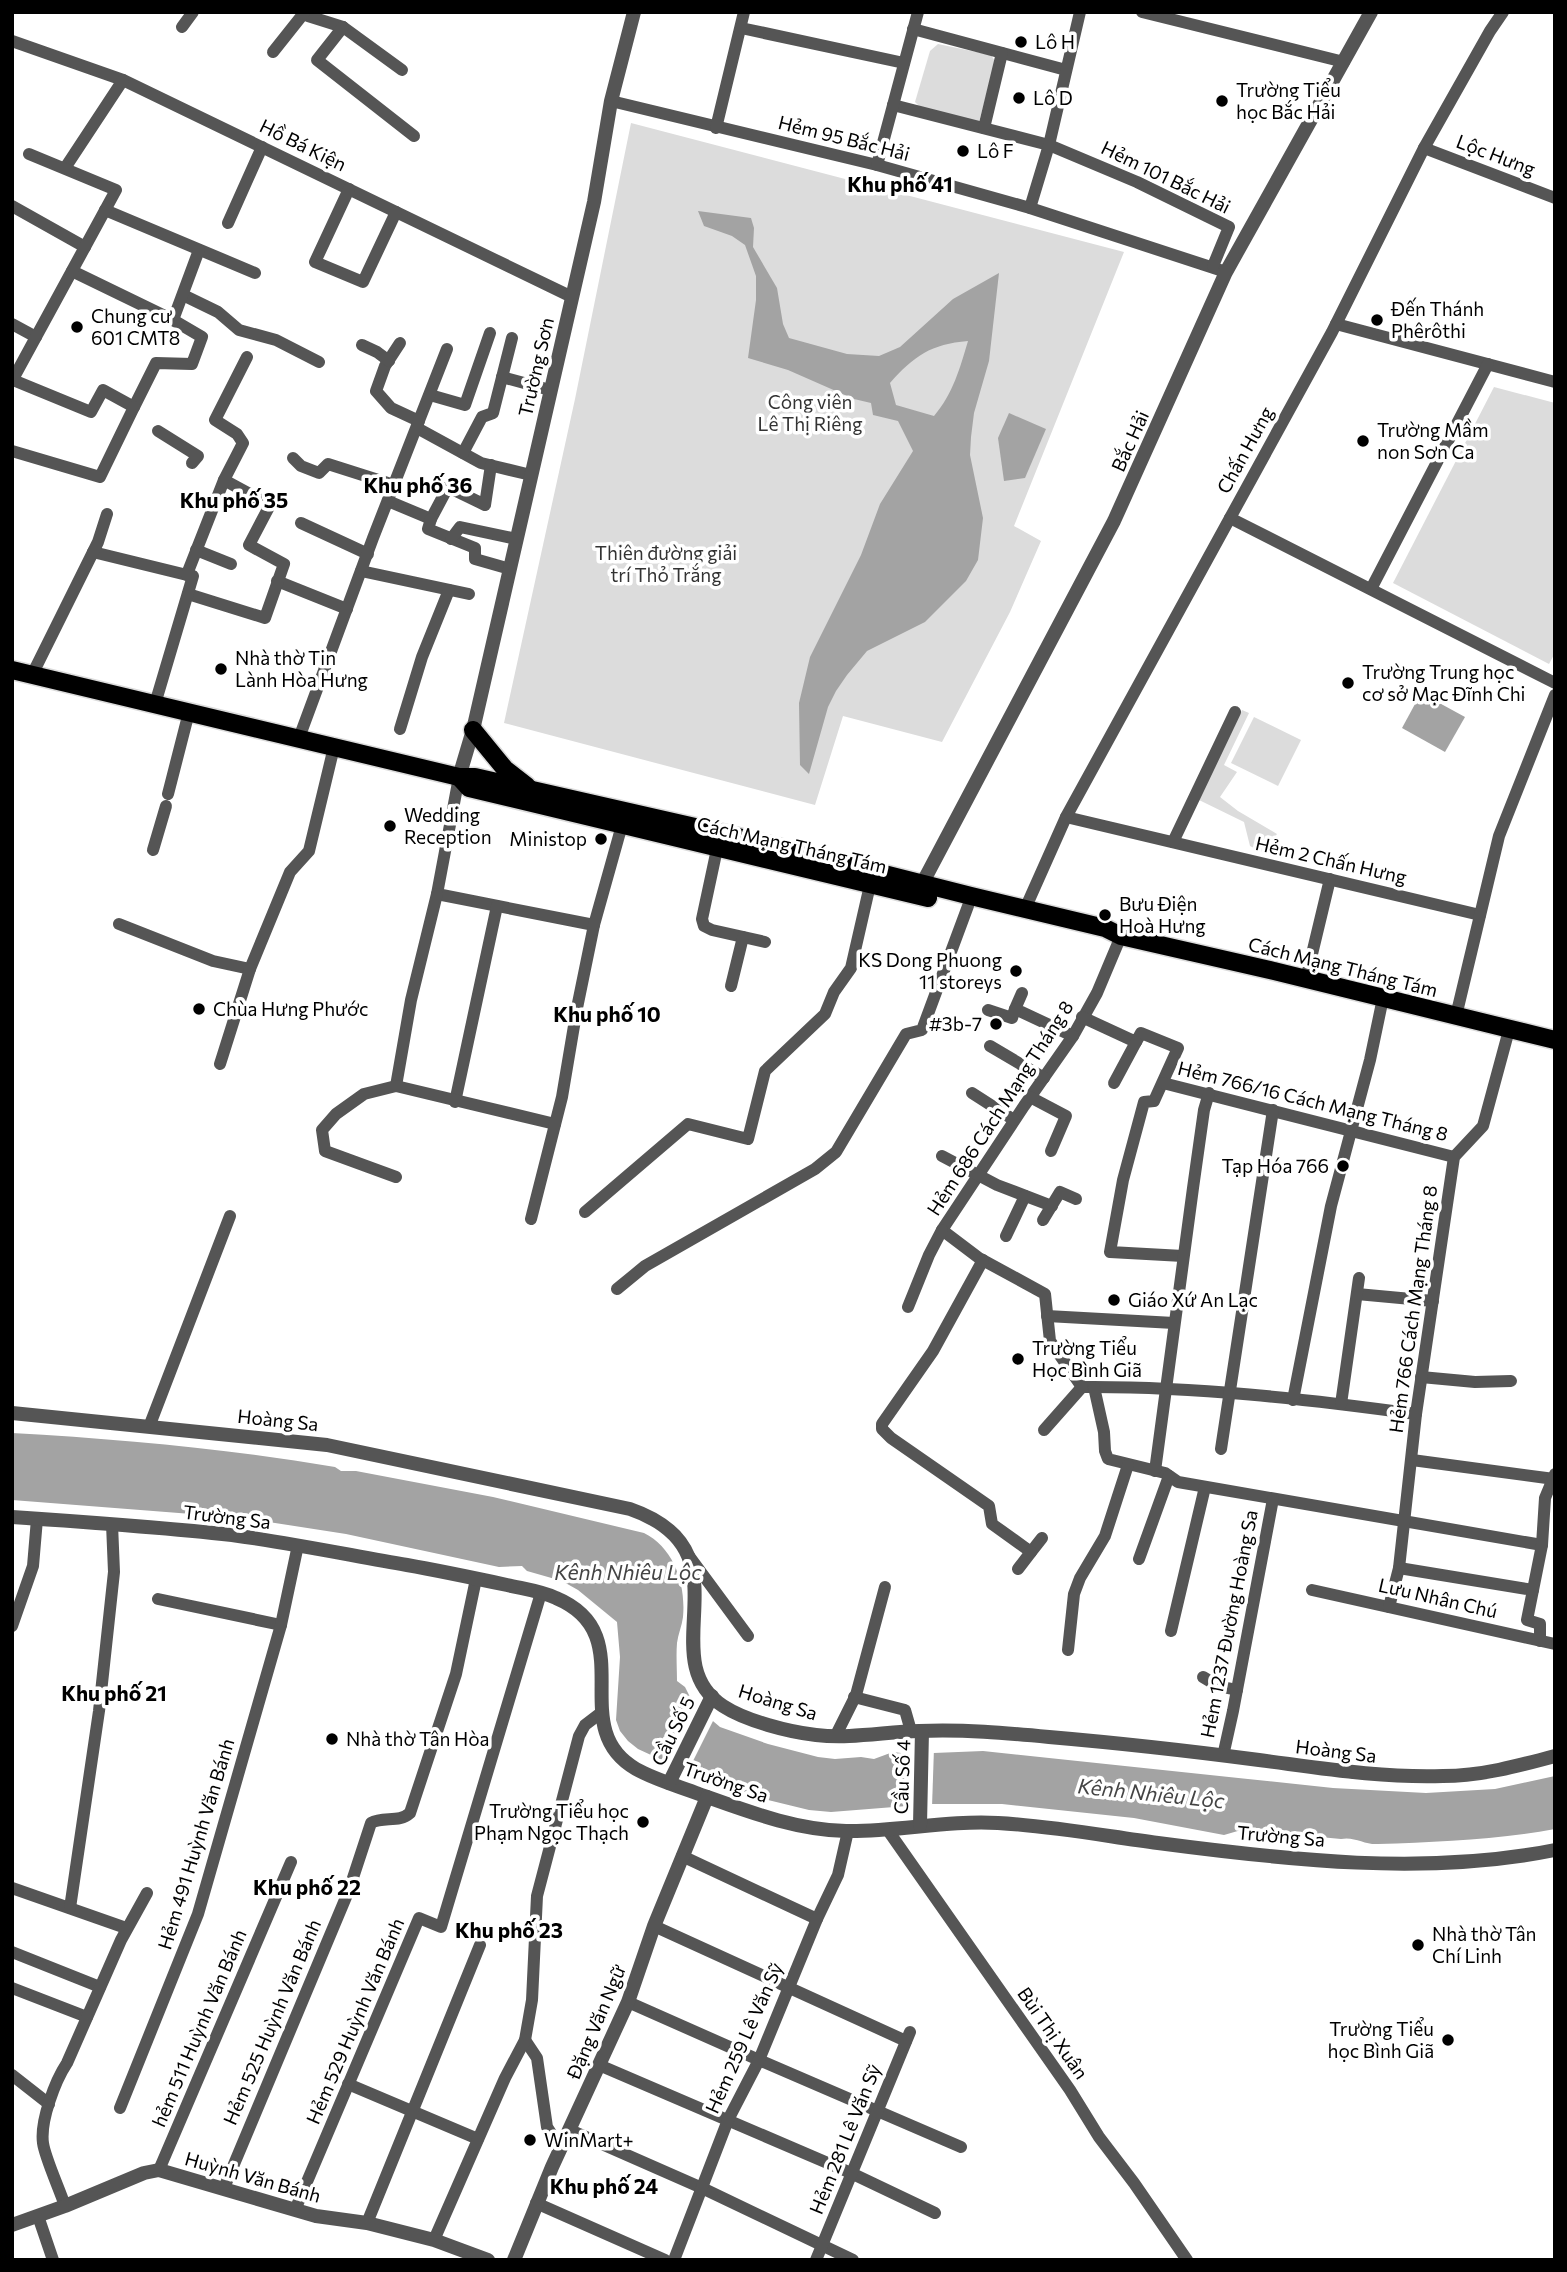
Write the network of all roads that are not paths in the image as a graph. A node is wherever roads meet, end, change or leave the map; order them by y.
1 (193, 12) edge
2 (634, 12) edge
3 (744, 12) edge
4 (918, 12) edge
5 (1080, 12) edge
6 (1142, 12) edge
7 (1371, 12) edge
8 (1503, 12) edge
9 (304, 13) edge
10 (182, 27) dead end
11 (343, 27) junction
12 (741, 28) junction
13 (913, 29) junction
14 (12, 41) edge
15 (273, 52) dead end
16 (1002, 53) junction
17 (1343, 62) junction
18 (904, 63) junction
19 (402, 70) dead end
20 (1066, 70) junction
21 (123, 80) junction
22 (611, 101) junction
23 (892, 105) junction
24 (716, 128) junction
25 (984, 128) junction
26 (414, 136) dead end
27 (1049, 145) junction
28 (262, 147) junction
29 (1424, 148) junction
30 (29, 154) dead end
31 (877, 164) junction
32 (65, 168) junction
33 (349, 189) junction
34 (1555, 198) edge
35 (12, 206) edge
36 (1030, 208) junction
37 (105, 210) junction
38 (396, 212) junction
39 (228, 223) dead end
40 (85, 247) junction
41 (199, 250) junction
42 (1220, 269) junction
43 (72, 271) junction
44 (255, 273) dead end
45 (183, 295) junction
46 (572, 297) junction
47 (173, 320) junction
48 (12, 324) edge
49 (1336, 324) junction
50 (490, 332) dead end
51 (36, 337) junction
52 (512, 338) dead end
53 (400, 343) dead end
54 (362, 345) dead end
55 (447, 349) dead end
56 (247, 357) dead end
57 (389, 361) junction
58 (319, 362) dead end
59 (1488, 364) junction
60 (502, 377) junction
61 (12, 380) edge
62 (1555, 382) edge
63 (551, 390) junction
64 (430, 395) junction
65 (134, 407) junction
66 (418, 424) junction
67 (158, 431) dead end
68 (12, 451) edge
69 (463, 453) junction
70 (293, 458) dead end
71 (192, 463) dead end
72 (491, 465) junction
73 (531, 475) junction
74 (224, 480) junction
75 (394, 485) junction
76 (388, 501) junction
77 (107, 514) dead end
78 (1230, 517) junction
79 (431, 519) junction
80 (301, 523) dead end
81 (451, 539) junction
82 (517, 539) junction
83 (196, 550) junction
84 (93, 552) junction
85 (368, 554) junction
86 (231, 564) dead end
87 (510, 569) junction
88 (361, 571) junction
89 (187, 575) junction
90 (277, 581) junction
91 (1371, 589) junction
92 (449, 590) junction
93 (188, 594) junction
94 (469, 594) dead end
95 (347, 609) junction
96 (12, 670) edge
97 (32, 675) junction
98 (1555, 683) edge
99 (1555, 695) edge
100 (155, 704) junction
101 (189, 712) junction
102 (1235, 712) dead end
103 (400, 729) dead end
104 (473, 730) junction
105 (299, 738) junction
106 (334, 747) junction
107 (459, 777) junction
108 (533, 790) junction
109 (1066, 817) junction
110 (622, 825) junction
111 (1173, 842) junction
112 (717, 849) junction
113 (153, 850) dead end
114 (1330, 879) junction
115 (922, 884) junction
116 (870, 885) junction
117 (437, 894) junction
118 (497, 906) junction
119 (968, 906) junction
120 (1025, 909) junction
121 (1480, 915) junction
122 (119, 924) dead end
123 (594, 925) junction
124 (1121, 936) junction
125 (743, 937) junction
126 (765, 942) dead end
127 (250, 968) junction
128 (1306, 979) junction
129 (732, 986) dead end
130 (1022, 993) dead end
131 (1383, 998) junction
132 (1015, 1009) junction
133 (988, 1010) dead end
134 (1456, 1016) junction
135 (1082, 1017) junction
136 (1509, 1030) junction
137 (1073, 1036) junction
138 (1554, 1040) edge
139 (1136, 1042) junction
140 (990, 1046) dead end
141 (220, 1064) dead end
142 (1044, 1078) junction
143 (1114, 1083) dead end
144 (1163, 1083) junction
145 (396, 1086) junction
146 (972, 1093) dead end
147 (1209, 1093) junction
148 (1030, 1097) junction
149 (455, 1102) junction
150 (1273, 1110) junction
151 (1014, 1121) junction
152 (555, 1124) junction
153 (1350, 1130) junction
154 (1051, 1152) dead end
155 (942, 1156) dead end
156 (1454, 1157) junction
157 (978, 1174) junction
158 (396, 1177) dead end
159 (1025, 1195) junction
160 (1076, 1199) dead end
161 (1052, 1206) junction
162 (585, 1212) dead end
163 (230, 1216) dead end
164 (531, 1219) dead end
165 (1043, 1220) dead end
166 (942, 1230) junction
167 (1006, 1236) dead end
168 (1183, 1256) junction
169 (982, 1259) junction
170 (1359, 1278) dead end
171 (617, 1289) dead end
172 (1357, 1294) junction
173 (1433, 1301) junction
174 (908, 1307) dead end
175 (1047, 1316) junction
176 (1174, 1323) junction
177 (1422, 1377) junction
178 (1511, 1381) dead end
179 (1088, 1387) junction
180 (1165, 1389) junction
181 (1231, 1394) junction
182 (1293, 1400) junction
183 (1340, 1404) junction
184 (12, 1413) edge
185 (1416, 1414) junction
186 (149, 1427) junction
187 (1044, 1430) dead end
188 (1221, 1448) dead end
189 (1412, 1460) junction
190 (1128, 1465) junction
191 (1154, 1471) junction
192 (1169, 1476) junction
193 (1554, 1476) edge
194 (1205, 1487) junction
195 (1273, 1499) junction
196 (12, 1517) edge
197 (37, 1519) junction
198 (1405, 1520) junction
199 (111, 1524) junction
200 (1042, 1538) dead end
201 (298, 1545) junction
202 (1542, 1545) junction
203 (1031, 1552) junction
204 (689, 1555) junction
205 (1139, 1559) dead end
206 (1399, 1568) junction
207 (1018, 1569) dead end
208 (476, 1578) junction
209 (885, 1587) dead end
210 (1312, 1590) dead end
211 (1533, 1590) junction
212 (541, 1593) junction
213 (158, 1599) dead end
214 (1388, 1607) junction
215 (12, 1626) edge
216 (281, 1626) junction
217 (1171, 1631) dead end
218 (748, 1636) dead end
219 (1539, 1641) junction
220 (1555, 1644) edge
221 (1068, 1650) dead end
222 (1203, 1677) dead end
223 (1237, 1690) junction
224 (712, 1696) junction
225 (854, 1698) junction
226 (602, 1712) junction
227 (917, 1731) junction
228 (835, 1737) junction
229 (1223, 1756) junction
230 (1555, 1756) edge
231 (669, 1783) junction
232 (707, 1797) junction
233 (920, 1825) junction
234 (887, 1829) junction
235 (848, 1831) junction
236 (1555, 1850) edge
237 (682, 1856) junction
238 (291, 1862) dead end
239 (12, 1888) edge
240 (147, 1893) dead end
241 (70, 1908) junction
242 (817, 1919) junction
243 (654, 1926) junction
244 (126, 1928) junction
245 (480, 1945) dead end
246 (12, 1952) edge
247 (100, 1987) junction
248 (789, 1987) junction
249 (13, 1989) edge
250 (628, 2002) junction
251 (87, 2017) junction
252 (524, 2040) junction
253 (759, 2060) junction
254 (599, 2065) junction
255 (13, 2076) edge
256 (348, 2084) junction
257 (49, 2104) junction
258 (120, 2108) dead end
259 (878, 2111) junction
260 (412, 2112) junction
261 (728, 2120) junction
262 (570, 2130) junction
263 (478, 2139) junction
264 (961, 2147) dead end
265 (561, 2149) junction
266 (159, 2170) junction
267 (851, 2172) junction
268 (224, 2188) junction
269 (702, 2188) junction
270 (536, 2203) junction
271 (65, 2206) junction
272 (295, 2210) junction
273 (935, 2213) dead end
274 (38, 2216) junction
275 (367, 2222) junction
276 (12, 2225) edge
277 (434, 2240) junction
278 (822, 2246) junction
279 (52, 2260) edge
280 (488, 2260) edge
281 (514, 2260) edge
282 (665, 2260) edge
283 (674, 2260) edge
284 (816, 2260) edge
285 (853, 2260) edge
286 (1187, 2260) edge

1 - 10 street
2 - 22 street, Trường Sơn
3 - 12 street
4 - 13 street
5 - 20 street
6 - 17 street
7 - 17 street, Bắc Hải
8 - 29 street, Chấn Hưng
9 - 11 street
9 - 15 street
11 - 19 street
11 - 26 street
12 - 18 street
12 - 24 street
13 - 16 street
13 - 18 street
14 - 21 street, Hồ Bá Kiện
16 - 20 street
16 - 25 street
17 - 42 street, Bắc Hải
18 - 23 street
20 - 27 street
21 - 28 street, Hồ Bá Kiện
21 - 32 street
22 - 24 street, Hẻm 95 Bắc Hải
22 - 46 street, Trường Sơn
23 - 25 street
23 - 31 street
24 - 31 street, Hẻm 95 Bắc Hải
25 - 27 street
27 - 36 street
27 - 42 street, Hẻm 101 Bắc Hải
28 - 33 street, Hồ Bá Kiện
28 - 39 street
29 - 34 street, Lộc Hưng
29 - 49 street, Chấn Hưng
30 - 32 street
31 - 36 street, Hẻm 95 Bắc Hải
32 - 37 street
33 - 38 street, Hồ Bá Kiện
33 - 38 street
35 - 40 street
36 - 42 street, Hẻm 95 Bắc Hải
37 - 40 street
37 - 41 street
38 - 46 street, Hồ Bá Kiện
40 - 43 street
41 - 44 street
41 - 45 street
42 - 115 street, Bắc Hải
43 - 47 street
43 - 51 street
45 - 47 street
45 - 58 street
46 - 63 street, Trường Sơn
47 - 65 street
48 - 51 street
49 - 59 street
49 - 78 street, Chấn Hưng
50 - 64 street
51 - 61 street
52 - 60 street
53 - 57 street
54 - 57 street
55 - 64 street
56 - 74 street
57 - 66 street
59 - 62 street
59 - 91 street
60 - 63 street
60 - 69 street
61 - 65 street
63 - 73 street, Trường Sơn
64 - 66 street
65 - 68 street
66 - 69 street
66 - 75 street
67 - 71 street
69 - 72 street
70 - 75 street
72 - 73 street
72 - 79 street
73 - 82 street, Trường Sơn
74 - 83 street
74 - 90 street
75 - 76 street
76 - 79 street
76 - 85 street
77 - 84 street
78 - 91 street
78 - 109 street, Chấn Hưng
79 - 81 street
80 - 85 street
81 - 82 street
81 - 87 street
82 - 87 street, Trường Sơn
83 - 86 street
83 - 89 street
84 - 89 street
84 - 97 street
85 - 88 street
87 - 104 street, Trường Sơn
88 - 92 street
88 - 95 street
89 - 93 street
90 - 93 street
90 - 95 street
91 - 98 street
92 - 94 street
92 - 103 street
93 - 100 street
95 - 105 street
96 - 97 main road, Cách Mạng Tháng Tám
97 - 100 main road, Cách Mạng Tháng Tám
99 - 121 street
100 - 101 main road, Cách Mạng Tháng Tám
101 - 105 main road, Cách Mạng Tháng Tám
101 - 113 street
102 - 111 street
104 - 107 street, Trường Sơn
104 - 108 main road
105 - 106 main road, Cách Mạng Tháng Tám
106 - 107 main road, Cách Mạng Tháng Tám
106 - 127 street
107 - 108 main road, Cách Mạng Tháng Tám
107 - 110 main road, Cách Mạng Tháng Tám
107 - 117 street
108 - 115 main road, Cách Mạng Tháng Tám
109 - 111 street, Hẻm 2 Chấn Hưng
109 - 120 street, Chấn Hưng
110 - 112 main road, Cách Mạng Tháng Tám
110 - 123 street
111 - 114 street, Hẻm 2 Chấn Hưng
112 - 116 main road, Cách Mạng Tháng Tám
112 - 125 street
114 - 121 street, Hẻm 2 Chấn Hưng
114 - 128 street
115 - 120 main road, Cách Mạng Tháng Tám
116 - 119 main road, Cách Mạng Tháng Tám
116 - 162 street
117 - 118 street
117 - 145 street
118 - 123 street
118 - 149 street
119 - 124 main road, Cách Mạng Tháng Tám
119 - 171 street
120 - 124 main road, Cách Mạng Tháng Tám
121 - 134 street
122 - 127 street
123 - 152 street
124 - 128 main road, Cách Mạng Tháng Tám
124 - 135 street, Hẻm 686 Cách Mạng Tháng 8
125 - 126 street
125 - 129 street
127 - 141 street
128 - 131 main road, Cách Mạng Tháng Tám
130 - 132 street
131 - 134 main road, Cách Mạng Tháng Tám
131 - 153 street
132 - 133 street
132 - 137 street
134 - 136 main road, Cách Mạng Tháng Tám
135 - 137 street, Hẻm 686 Cách Mạng Tháng 8
135 - 139 street
136 - 138 main road, Cách Mạng Tháng Tám
136 - 156 street
137 - 142 street, Hẻm 686 Cách Mạng Tháng 8
139 - 143 street
139 - 144 street
140 - 142 street
142 - 148 street, Hẻm 686 Cách Mạng Tháng 8
144 - 147 street, Hẻm 766/16 Cách Mạng Tháng 8
144 - 168 street
145 - 149 street
145 - 158 street
146 - 151 street
147 - 150 street, Hẻm 766/16 Cách Mạng Tháng 8
147 - 168 street
148 - 151 street, Hẻm 686 Cách Mạng Tháng 8
148 - 154 street
149 - 152 street
150 - 153 street, Hẻm 766/16 Cách Mạng Tháng 8
150 - 181 street
151 - 157 street, Hẻm 686 Cách Mạng Tháng 8
152 - 164 street
153 - 156 street, Hẻm 766/16 Cách Mạng Tháng 8
153 - 182 street
155 - 157 street
156 - 173 street, Hẻm 766 Cách Mạng Tháng 8
157 - 159 street
157 - 166 street, Hẻm 686 Cách Mạng Tháng 8
159 - 161 street
159 - 167 street
160 - 161 street
161 - 165 street
163 - 186 street
166 - 169 street, Hẻm 686 Cách Mạng Tháng 8
166 - 174 street
168 - 176 street
169 - 175 street, Hẻm 686 Cách Mạng Tháng 8
169 - 203 street
170 - 172 street
172 - 173 street
172 - 183 street
173 - 177 street, Hẻm 766 Cách Mạng Tháng 8
175 - 176 street
175 - 179 street, Hẻm 686 Cách Mạng Tháng 8
176 - 180 street
177 - 178 street
177 - 185 street, Hẻm 766 Cách Mạng Tháng 8
179 - 180 street
179 - 187 street
179 - 190 street, Hẻm 686 Cách Mạng Tháng 8
180 - 181 street
180 - 191 street
181 - 182 street
181 - 188 street
182 - 183 street
183 - 185 street
184 - 186 street, Hoàng Sa
185 - 189 street, Hẻm 766 Cách Mạng Tháng 8
186 - 204 street, Hoàng Sa
189 - 193 street
189 - 198 street, Hẻm 766 Cách Mạng Tháng 8
190 - 191 street
190 - 221 street
191 - 192 street
192 - 194 street
192 - 205 street
193 - 202 street
194 - 195 street
194 - 217 street
195 - 198 street
195 - 223 street, Hẻm 1237 Đường Hoàng Sa
196 - 197 street, Trường Sa
197 - 199 street, Trường Sa
197 - 215 street
198 - 202 street
198 - 206 street, Hẻm 766 Cách Mạng Tháng 8
199 - 201 street, Trường Sa
199 - 241 street
200 - 203 street
201 - 208 street, Trường Sa
201 - 216 street, Hẻm 491 Huỳnh Văn Bánh
202 - 211 street
203 - 207 street
204 - 218 street
204 - 224 street, Hoàng Sa
206 - 211 street
206 - 214 street, Hẻm 766 Cách Mạng Tháng 8
208 - 212 street, Trường Sa
208 - 268 street, Hẻm 525 Huỳnh Văn Bánh
209 - 225 street
210 - 214 street, Lưu Nhân Chú
211 - 219 street
212 - 226 street, Trường Sa
212 - 256 street, Hẻm 529 Huỳnh Văn Bánh
213 - 216 street
214 - 219 street, Lưu Nhân Chú
216 - 258 street, Hẻm 491 Huỳnh Văn Bánh
219 - 220 street, Lưu Nhân Chú
222 - 223 street
223 - 229 street, Hẻm 1237 Đường Hoàng Sa
224 - 228 street, Hoàng Sa
224 - 231 street, Cầu Số 5
225 - 227 street
225 - 228 street
226 - 231 street, Trường Sa
226 - 252 street
227 - 228 street, Hoàng Sa
227 - 229 street, Hoàng Sa
227 - 233 street, Cầu Số 4
229 - 230 street, Hoàng Sa
231 - 232 street, Trường Sa
232 - 235 street, Trường Sa
232 - 237 street, Đặng Văn Ngữ
233 - 234 street, Trường Sa
233 - 236 street, Trường Sa
234 - 235 street, Trường Sa
234 - 286 street, Bùi Thị Xuân
235 - 242 street, Hẻm 259 Lê Văn Sỹ
237 - 242 street
237 - 243 street, Đặng Văn Ngữ
238 - 266 street, hẻm 511 Huỳnh Văn Bánh
239 - 241 street
240 - 244 street
241 - 244 street
242 - 248 street, Hẻm 259 Lê Văn Sỹ
243 - 248 street
243 - 250 street, Đặng Văn Ngữ
244 - 247 street
245 - 260 street
246 - 247 street
247 - 251 street
248 - 253 street, Hẻm 259 Lê Văn Sỹ
248 - 259 street, Hẻm 281 Lê Văn Sỹ
249 - 251 street
250 - 253 street
250 - 254 street, Đặng Văn Ngữ
251 - 257 street
252 - 263 street
252 - 265 street
253 - 259 street
253 - 261 street, Hẻm 259 Lê Văn Sỹ
254 - 261 street
254 - 262 street, Đặng Văn Ngữ
255 - 257 street
256 - 260 street, Hẻm 529 Huỳnh Văn Bánh
256 - 272 street, Hẻm 529 Huỳnh Văn Bánh
257 - 271 street
259 - 264 street
259 - 267 street, Hẻm 281 Lê Văn Sỹ
260 - 263 street, Hẻm 529 Huỳnh Văn Bánh
260 - 275 street
261 - 267 street
261 - 269 street, Hẻm 259 Lê Văn Sỹ
262 - 265 street, Đặng Văn Ngữ
262 - 269 street
263 - 277 street
265 - 270 street, Đặng Văn Ngữ
266 - 268 street, Huỳnh Văn Bánh
266 - 271 street, Huỳnh Văn Bánh
267 - 273 street
267 - 278 street, Hẻm 281 Lê Văn Sỹ
268 - 272 street, Huỳnh Văn Bánh
269 - 278 street
269 - 283 street, Hẻm 259 Lê Văn Sỹ
270 - 281 street, Đặng Văn Ngữ
270 - 282 street
271 - 274 street, Huỳnh Văn Bánh
272 - 275 street, Huỳnh Văn Bánh
274 - 276 street, Huỳnh Văn Bánh
274 - 279 street
275 - 277 street, Huỳnh Văn Bánh
277 - 280 street, Huỳnh Văn Bánh
278 - 284 street, Hẻm 281 Lê Văn Sỹ
278 - 285 street

